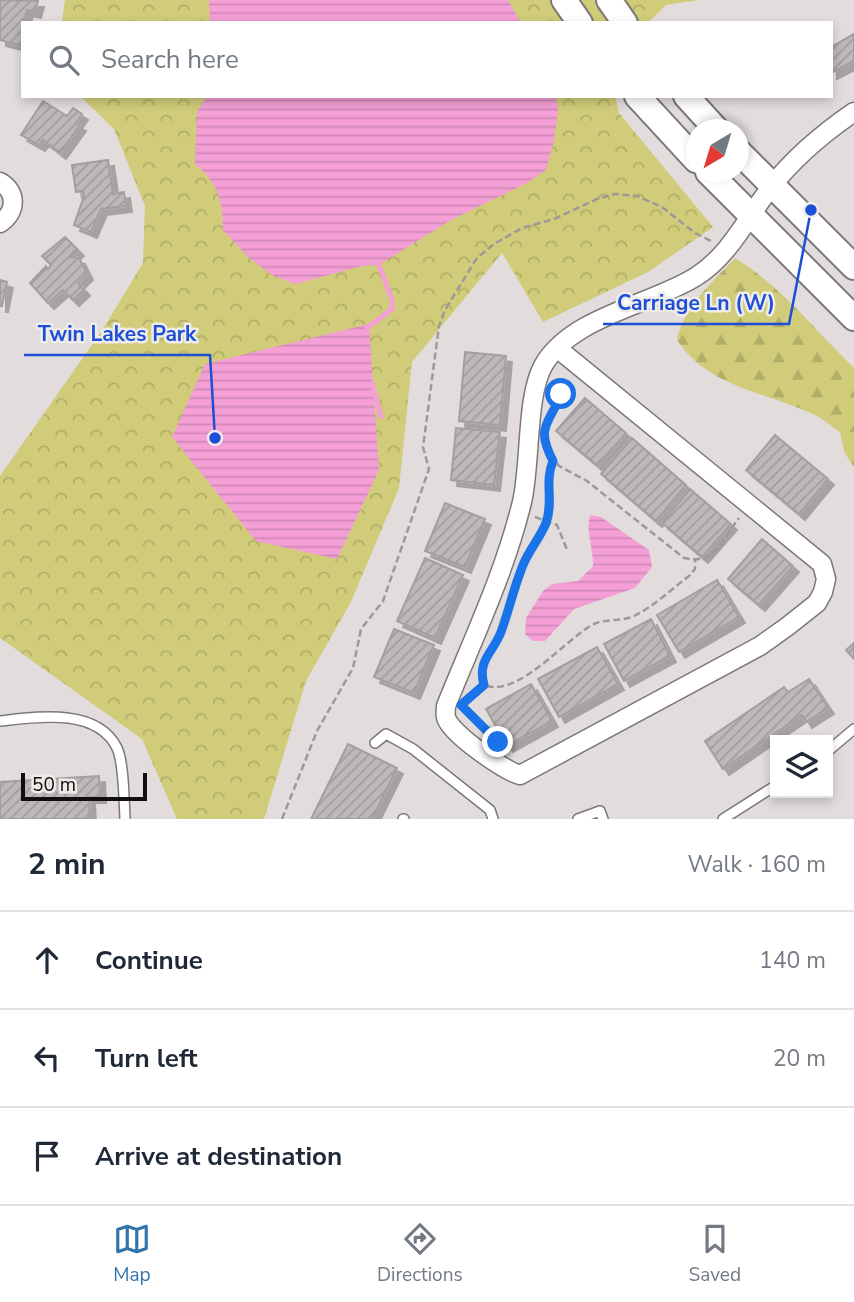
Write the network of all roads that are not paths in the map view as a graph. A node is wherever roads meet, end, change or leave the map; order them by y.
1 (564, 0) edge
2 (609, 0) edge
3 (579, 21) edge
4 (624, 21) edge
5 (639, 98) edge
6 (688, 98) edge
7 (854, 112) edge
8 (707, 119) edge
9 (686, 149) edge
10 (749, 162) edge
11 (0, 182) edge
12 (718, 182) edge
13 (772, 185) junction
14 (751, 215) junction
15 (0, 223) edge
16 (854, 267) edge
17 (854, 318) edge
18 (551, 355) junction
19 (0, 721) edge
20 (854, 729) edge
21 (375, 743) dead end
22 (833, 747) edge
23 (770, 789) edge
24 (125, 819) edge
25 (493, 819) edge
26 (578, 819) edge
27 (603, 819) edge
28 (723, 819) edge

1 - 3 street
2 - 4 street
5 - 9 street
6 - 8 street
7 - 13 street
10 - 13 street
11 - 15 street
12 - 14 street
13 - 14 street
13 - 16 street
14 - 17 street
14 - 18 street
18 - 18 street
19 - 24 lane
20 - 22 lane
21 - 25 lane
23 - 28 lane
26 - 27 lane

